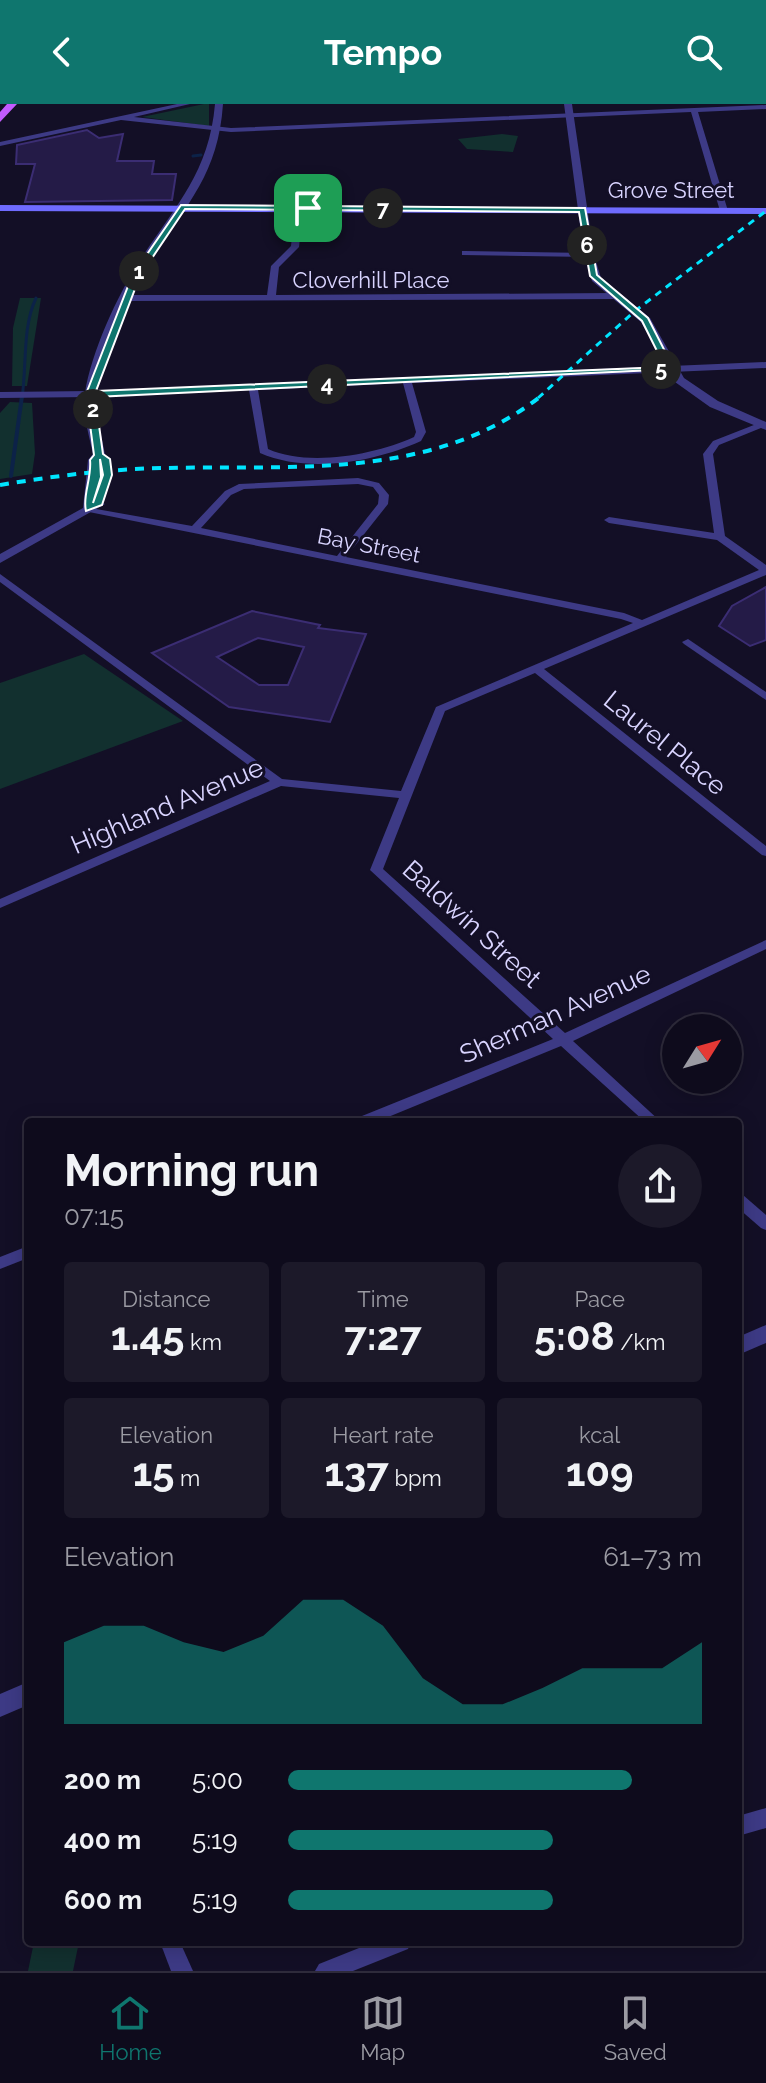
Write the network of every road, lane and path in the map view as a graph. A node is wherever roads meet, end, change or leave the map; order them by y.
1 (12, 104) edge
2 (187, 104) edge
3 (219, 104) edge
4 (766, 107) edge
5 (569, 109) edge
6 (694, 110) junction
7 (120, 118) junction
8 (0, 119) edge
9 (219, 130) junction
10 (0, 144) edge
11 (183, 207) junction
12 (0, 208) edge
13 (299, 208) junction
14 (582, 210) junction
15 (724, 211) junction
16 (766, 211) edge
17 (465, 253) dead end
18 (589, 255) junction
19 (616, 296) junction
20 (126, 298) junction
21 (271, 298) junction
22 (766, 365) edge
23 (670, 369) junction
24 (407, 381) junction
25 (253, 388) junction
26 (91, 394) junction
27 (5, 395) edge
28 (764, 426) edge
29 (89, 509) junction
30 (609, 520) dead end
31 (193, 531) junction
32 (720, 537) junction
33 (0, 559) edge
34 (339, 560) junction
35 (766, 570) edge
36 (0, 577) edge
37 (641, 623) junction
38 (688, 642) dead end
39 (536, 668) junction
40 (766, 697) edge
41 (279, 782) junction
42 (406, 795) junction
43 (766, 852) edge
44 (0, 904) edge
45 (766, 944) edge
46 (563, 1040) junction
47 (372, 1118) edge
48 (650, 1118) edge
49 (742, 1203) edge
50 (766, 1224) edge
51 (24, 1254) edge
52 (0, 1263) edge
53 (766, 1333) edge
54 (742, 1345) edge
55 (24, 1695) edge
56 (0, 1706) edge
57 (766, 1818) edge
58 (742, 1825) edge
59 (172, 1946) edge
60 (391, 1946) edge
61 (182, 1971) edge
62 (326, 1971) edge

1 - 8 main road
2 - 7 street
3 - 9 street
4 - 6 street
5 - 6 street
5 - 9 street
5 - 14 street
6 - 15 street
7 - 9 street
7 - 10 street
9 - 11 street
11 - 12 main road, Grove Street
11 - 13 main road, Grove Street
11 - 20 street
13 - 14 main road, Grove Street
13 - 21 street
14 - 15 main road, Grove Street
14 - 18 street
15 - 16 main road, Grove Street
17 - 18 street
18 - 19 street
19 - 21 street, Cloverhill Place
19 - 23 street
20 - 21 street, Cloverhill Place
20 - 26 street
22 - 23 street
23 - 24 street
23 - 28 street
24 - 25 street
24 - 25 street
25 - 26 street
26 - 27 street
26 - 29 street
28 - 32 street
29 - 31 street, Bay Street
29 - 33 street
30 - 32 street
31 - 34 street, Bay Street
31 - 34 street
32 - 35 street
34 - 37 street, Bay Street
35 - 37 street
36 - 41 street
37 - 39 street
38 - 40 street
39 - 42 street, Baldwin Street
39 - 43 street, Laurel Place
41 - 42 street, Highland Avenue
41 - 44 street, Highland Avenue
42 - 46 street, Baldwin Street
45 - 46 street, Sherman Avenue
46 - 47 street, Sherman Avenue
46 - 48 street, Baldwin Street
49 - 50 street
51 - 52 street
53 - 54 street
55 - 56 street
57 - 58 street
59 - 61 street
60 - 62 street

